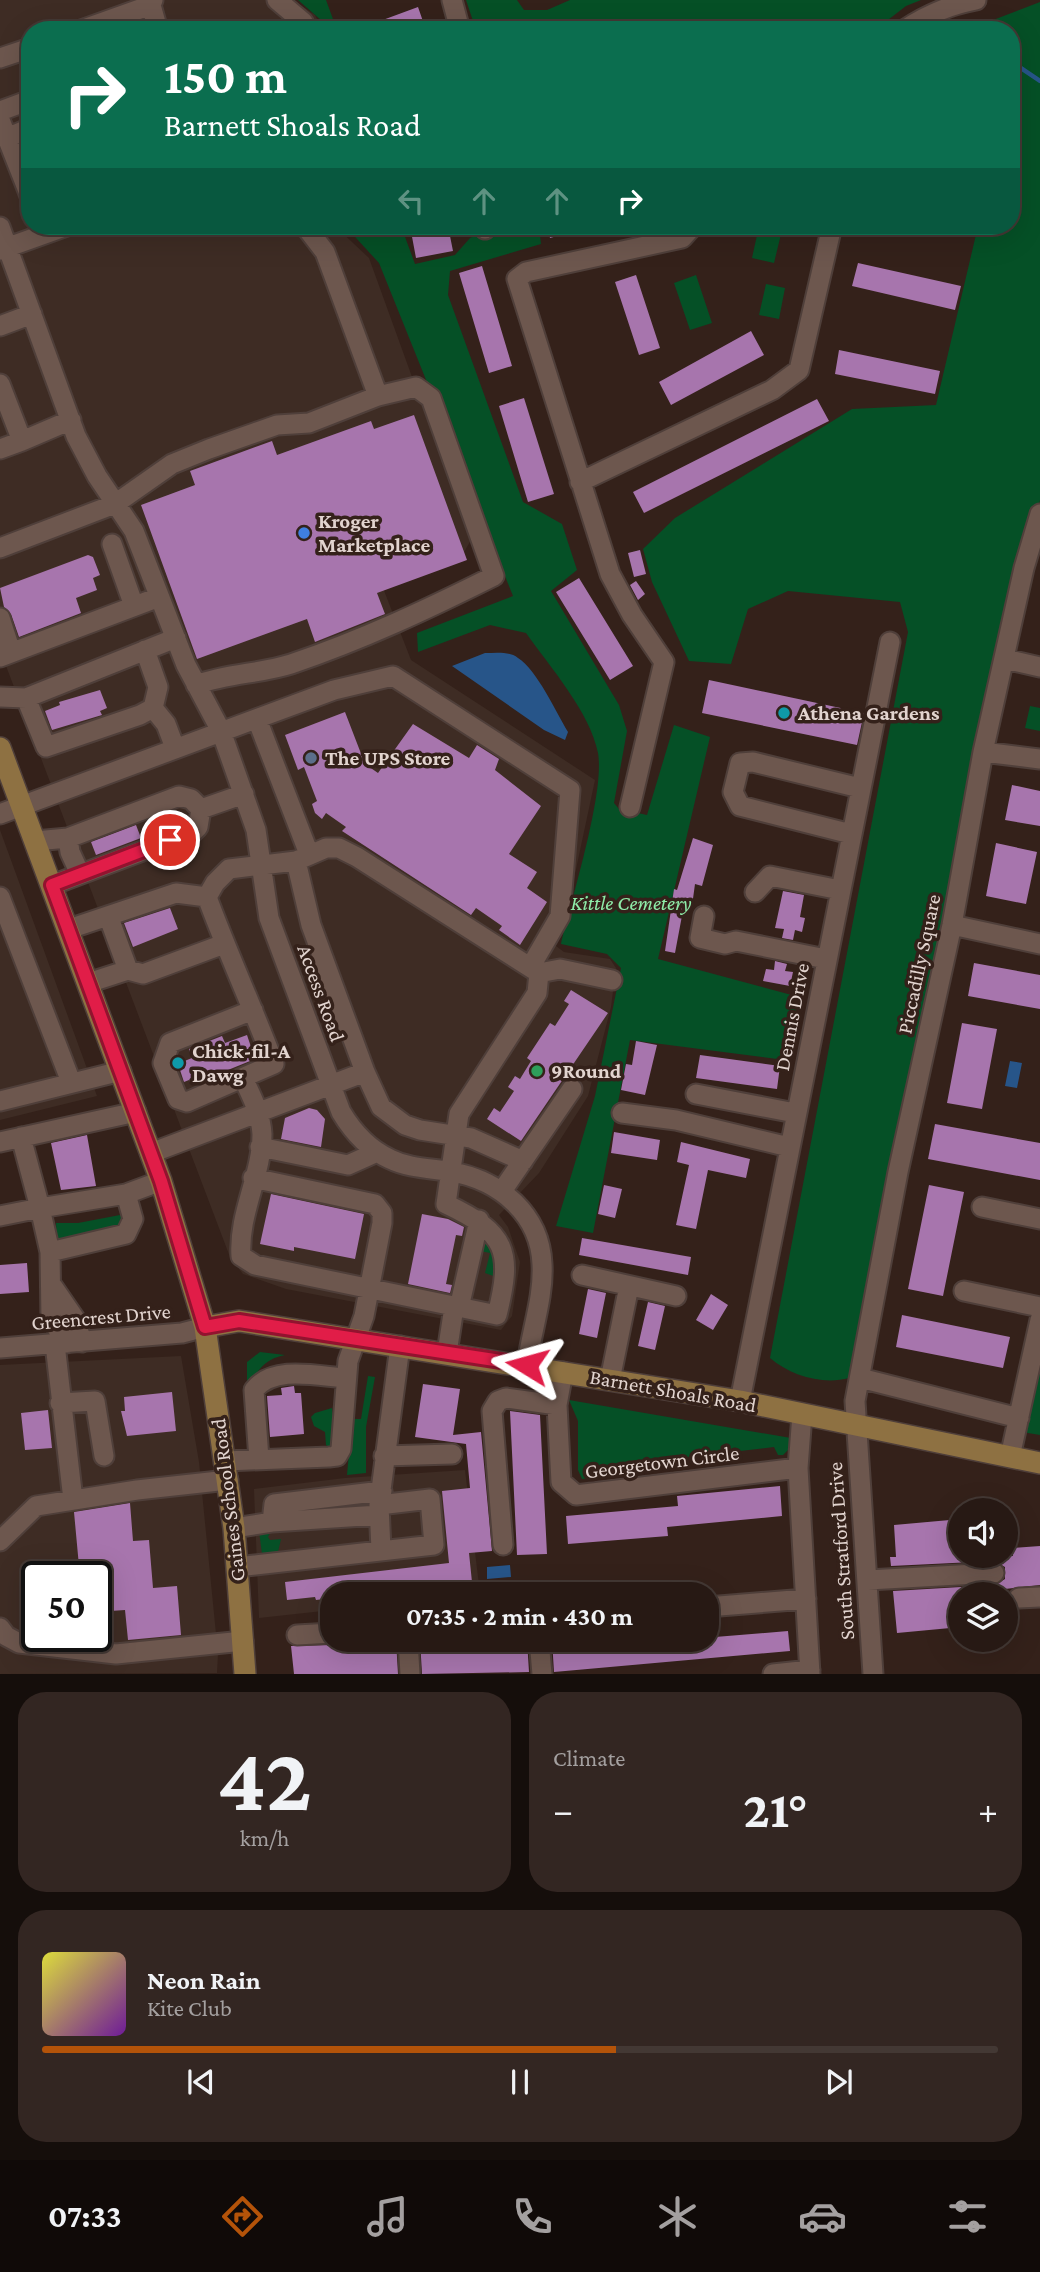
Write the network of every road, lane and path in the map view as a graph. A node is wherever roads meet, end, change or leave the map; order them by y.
1 (277, 0) edge
2 (452, 0) edge
3 (976, 0) edge
4 (152, 2) edge
5 (104, 21) edge
6 (156, 21) edge
7 (302, 21) edge
8 (458, 21) edge
9 (917, 21) edge
10 (21, 51) edge
11 (0, 58) edge
12 (21, 103) edge
13 (0, 111) edge
14 (4, 129) edge
15 (21, 163) edge
16 (0, 227) edge
17 (33, 235) edge
18 (312, 235) edge
19 (685, 235) edge
20 (830, 235) edge
21 (4, 249) edge
22 (32, 314) junction
23 (0, 326) edge
24 (0, 384) edge
25 (378, 396) junction
26 (71, 420) junction
27 (22, 441) junction
28 (0, 449) edge
29 (580, 482) junction
30 (115, 504) junction
31 (1040, 514) edge
32 (112, 544) dead end
33 (0, 548) edge
34 (1032, 569) edge
35 (159, 597) junction
36 (134, 606) junction
37 (0, 618) edge
38 (176, 638) junction
39 (890, 642) dead end
40 (145, 650) junction
41 (5, 654) edge
42 (1005, 659) junction
43 (1040, 667) edge
44 (196, 685) junction
45 (0, 697) edge
46 (26, 698) junction
47 (153, 708) junction
48 (257, 719) junction
49 (221, 731) junction
50 (0, 748) edge
51 (175, 748) junction
52 (983, 752) junction
53 (1040, 759) edge
54 (860, 788) junction
55 (244, 794) junction
56 (21, 804) junction
57 (630, 807) dead end
58 (201, 809) junction
59 (0, 814) edge
60 (851, 834) junction
61 (68, 838) junction
62 (35, 841) junction
63 (303, 857) junction
64 (262, 866) junction
65 (80, 874) junction
66 (52, 885) junction
67 (840, 890) junction
68 (755, 892) dead end
69 (0, 897) edge
70 (207, 897) junction
71 (704, 916) dead end
72 (109, 918) junction
73 (952, 925) junction
74 (69, 929) junction
75 (224, 944) junction
76 (1040, 944) edge
77 (826, 959) junction
78 (128, 970) junction
79 (535, 970) junction
80 (612, 981) dead end
81 (88, 983) junction
82 (253, 1010) junction
83 (121, 1071) junction
84 (365, 1072) junction
85 (243, 1077) junction
86 (71, 1082) junction
87 (331, 1086) junction
88 (572, 1089) dead end
89 (696, 1094) dead end
90 (0, 1101) edge
91 (136, 1112) junction
92 (258, 1113) junction
93 (622, 1113) dead end
94 (796, 1113) junction
95 (457, 1135) junction
96 (21, 1137) junction
97 (0, 1142) edge
98 (260, 1147) junction
99 (789, 1147) junction
100 (377, 1152) junction
101 (151, 1153) junction
102 (523, 1161) junction
103 (452, 1171) junction
104 (253, 1178) junction
105 (161, 1181) junction
106 (502, 1191) junction
107 (126, 1194) junction
108 (982, 1207) dead end
109 (40, 1208) junction
110 (0, 1216) edge
111 (1040, 1219) edge
112 (479, 1220) junction
113 (50, 1252) junction
114 (582, 1275) dead end
115 (629, 1286) junction
116 (369, 1289) junction
117 (964, 1291) dead end
118 (676, 1296) dead end
119 (1040, 1307) edge
120 (456, 1308) junction
121 (1040, 1320) edge
122 (205, 1327) junction
123 (356, 1339) junction
124 (68, 1343) junction
125 (400, 1346) junction
126 (0, 1348) edge
127 (447, 1353) junction
128 (527, 1365) junction
129 (563, 1372) junction
130 (345, 1378) junction
131 (860, 1378) junction
132 (610, 1380) junction
133 (740, 1401) junction
134 (60, 1402) junction
135 (557, 1405) junction
136 (802, 1414) junction
137 (1019, 1418) junction
138 (855, 1424) junction
139 (452, 1454) dead end
140 (104, 1456) dead end
141 (384, 1456) junction
142 (1010, 1458) junction
143 (259, 1460) junction
144 (1040, 1463) edge
145 (799, 1468) junction
146 (227, 1471) junction
147 (73, 1500) junction
148 (380, 1504) junction
149 (234, 1528) junction
150 (0, 1541) edge
151 (503, 1545) dead end
152 (381, 1550) junction
153 (237, 1567) junction
154 (994, 1573) dead end
155 (868, 1580) junction
156 (1040, 1597) edge
157 (1018, 1598) dead end
158 (806, 1599) junction
159 (719, 1606) edge
160 (0, 1628) edge
161 (320, 1634) edge
162 (297, 1635) dead end
163 (243, 1641) junction
164 (409, 1652) edge
165 (540, 1652) edge
166 (810, 1672) edge
167 (245, 1674) edge
168 (410, 1674) edge
169 (542, 1674) edge
170 (773, 1674) edge
171 (873, 1674) edge

1 - 7 street
2 - 8 street
3 - 9 street
4 - 5 street
4 - 6 street
10 - 11 street
12 - 13 street
14 - 15 street
16 - 21 street, Access Road
17 - 21 street
18 - 25 street
19 - 29 street
20 - 29 street
21 - 22 street, Access Road
22 - 23 street
22 - 26 street, Access Road
24 - 27 street
25 - 30 street
25 - 44 street
26 - 27 street
26 - 30 street, Access Road
27 - 28 street
29 - 57 street
30 - 33 street
30 - 35 street, Access Road
31 - 34 street, Piccadilly Square
32 - 36 street
34 - 42 street, Piccadilly Square
35 - 36 street
35 - 38 street, Access Road
36 - 41 street
37 - 41 street
38 - 40 street
38 - 44 street, Access Road
39 - 54 street, Dennis Drive
40 - 46 street
40 - 47 street
42 - 43 street
42 - 52 street, Piccadilly Square
44 - 49 street, Access Road
45 - 46 street
46 - 47 street
47 - 51 street
48 - 49 street
48 - 63 street
48 - 79 street
49 - 51 street
49 - 55 street, Access Road
50 - 56 main road
51 - 56 street
52 - 53 street
52 - 73 street, Piccadilly Square
54 - 60 street, Dennis Drive
54 - 60 street
55 - 58 street
55 - 64 street, Access Road
56 - 59 street
56 - 62 main road
58 - 61 street
58 - 65 street
60 - 67 street, Dennis Drive
61 - 62 street
61 - 65 street
62 - 66 main road
63 - 64 street
63 - 79 street
63 - 84 street
64 - 70 street
64 - 87 street, Access Road
65 - 66 street
66 - 74 main road
67 - 68 street
67 - 77 street, Dennis Drive
69 - 86 street
70 - 72 street
70 - 75 street
71 - 77 street
72 - 74 street
72 - 78 street
73 - 76 street
73 - 131 street, Piccadilly Square
74 - 81 main road
75 - 78 street
75 - 82 street
77 - 94 street, Dennis Drive
78 - 81 street
79 - 80 street
79 - 95 street
81 - 83 main road
82 - 85 street
82 - 85 street
83 - 86 street
83 - 91 main road
84 - 87 street
84 - 95 street
85 - 92 street
86 - 90 street
87 - 92 street
87 - 100 street, Access Road
88 - 102 street
89 - 94 street
91 - 96 street
91 - 101 main road
92 - 98 street
92 - 101 street
93 - 99 street
94 - 99 street, Dennis Drive
95 - 102 street
95 - 103 street
96 - 97 street
96 - 109 street
98 - 100 street
98 - 104 street
99 - 133 street, Dennis Drive
100 - 103 street, Access Road
101 - 105 main road
102 - 106 street
103 - 106 street, Access Road
103 - 112 street
104 - 116 street
104 - 116 street
105 - 107 street
105 - 122 main road
106 - 128 street, Access Road
107 - 109 street
107 - 113 street
108 - 111 street
109 - 110 street
109 - 113 street
112 - 120 street
112 - 120 street
113 - 124 street
114 - 115 street
115 - 118 street
115 - 132 street
116 - 120 street
116 - 123 street
117 - 119 street
120 - 127 street
121 - 137 street
122 - 123 main road, Barnett Shoals Road
122 - 124 street, Greencrest Drive
122 - 146 main road, Gaines School Road
123 - 125 main road, Barnett Shoals Road
123 - 130 street
124 - 126 street, Greencrest Drive
124 - 134 street
125 - 127 main road, Barnett Shoals Road
125 - 141 street
127 - 128 main road, Barnett Shoals Road
128 - 129 main road, Barnett Shoals Road
129 - 132 main road, Barnett Shoals Road
129 - 135 street, Georgetown Circle
130 - 143 street
130 - 143 street
131 - 137 street
131 - 138 street, Piccadilly Square
132 - 133 main road, Barnett Shoals Road
133 - 136 main road, Barnett Shoals Road
134 - 140 street
134 - 147 street
135 - 145 street, Georgetown Circle
135 - 151 street
136 - 138 main road, Barnett Shoals Road
136 - 145 street
137 - 142 street
138 - 142 main road, Barnett Shoals Road
138 - 155 street, South Stratford Drive
139 - 141 street
141 - 148 street
142 - 144 main road, Barnett Shoals Road
143 - 146 street
145 - 158 street
146 - 147 street
146 - 149 main road, Gaines School Road
147 - 150 street
148 - 149 street
148 - 152 street
148 - 152 street
149 - 153 main road, Gaines School Road
152 - 153 street
153 - 163 main road, Gaines School Road
154 - 155 street
155 - 171 street, South Stratford Drive
156 - 157 street
158 - 159 street
158 - 166 street
160 - 163 street
161 - 162 street
163 - 167 main road, Gaines School Road
164 - 168 street
165 - 169 street
166 - 170 street

